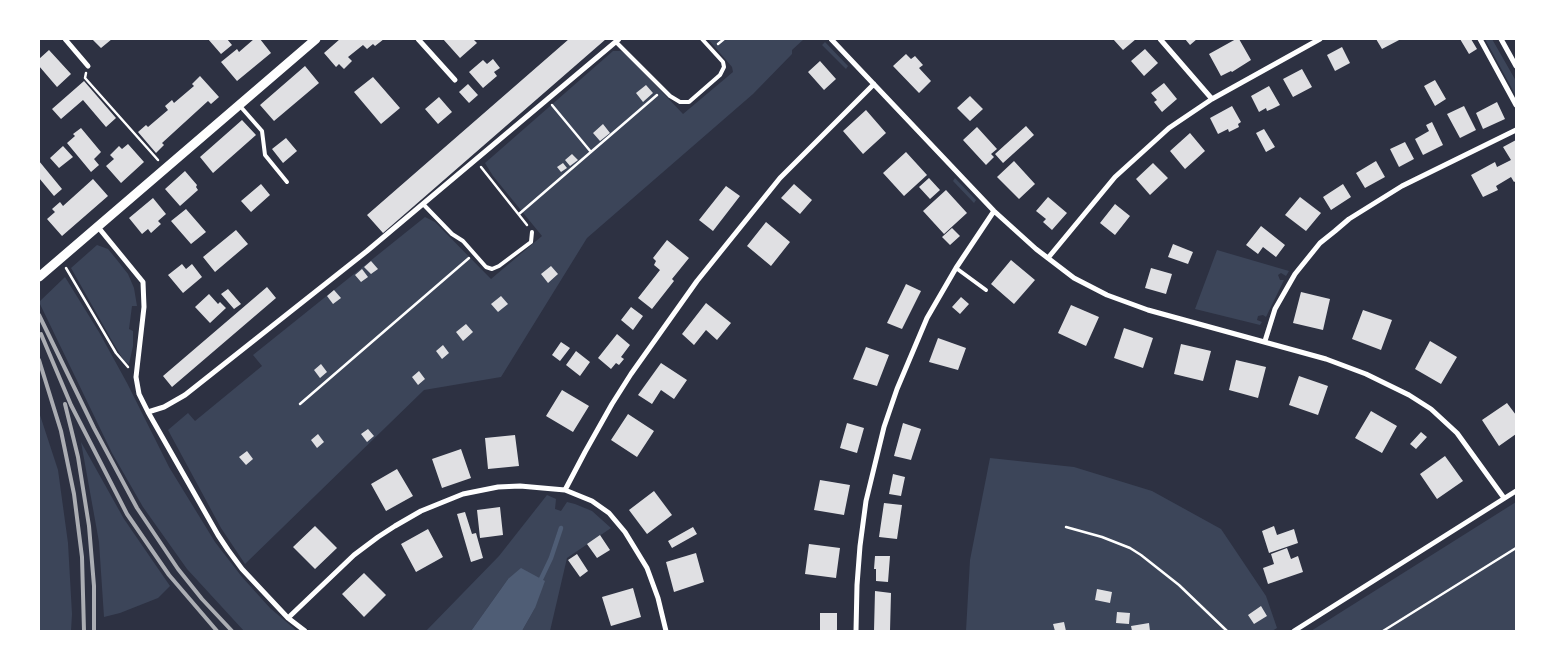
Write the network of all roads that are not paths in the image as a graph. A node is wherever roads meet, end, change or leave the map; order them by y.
1 (65, 39) edge
2 (316, 39) edge
3 (418, 39) edge
4 (702, 39) edge
5 (831, 39) edge
6 (1160, 39) edge
7 (1320, 39) edge
8 (1480, 39) edge
9 (1501, 39) edge
10 (617, 40) edge
11 (88, 66) road end
12 (1516, 66) edge
13 (455, 80) dead end
14 (874, 84) junction
15 (1212, 100) junction
16 (239, 105) junction
17 (1516, 105) edge
18 (1516, 130) edge
19 (287, 182) dead end
20 (423, 204) junction
21 (994, 211) junction
22 (98, 227) junction
23 (532, 232) road end
24 (1048, 258) junction
25 (956, 268) junction
26 (39, 277) edge
27 (986, 290) dead end
28 (1265, 341) junction
29 (148, 412) junction
30 (565, 490) junction
31 (1516, 491) edge
32 (1504, 498) junction
33 (288, 618) junction
34 (306, 631) edge
35 (666, 631) edge
36 (856, 631) edge
37 (1294, 631) edge

1 - 11 street
2 - 16 street
3 - 13 street
4 - 10 lane
5 - 14 street
6 - 15 street
7 - 15 street
8 - 17 street
9 - 12 street
10 - 20 street
14 - 21 street
14 - 30 street
15 - 24 street
16 - 19 lane
16 - 22 street
18 - 28 street
20 - 23 lane
20 - 29 street
21 - 24 street
21 - 25 street
22 - 26 street
22 - 29 street
24 - 28 street
25 - 27 lane
25 - 36 street
28 - 32 street
29 - 33 street
30 - 33 street
30 - 35 street
31 - 32 street
32 - 37 street
33 - 34 street

